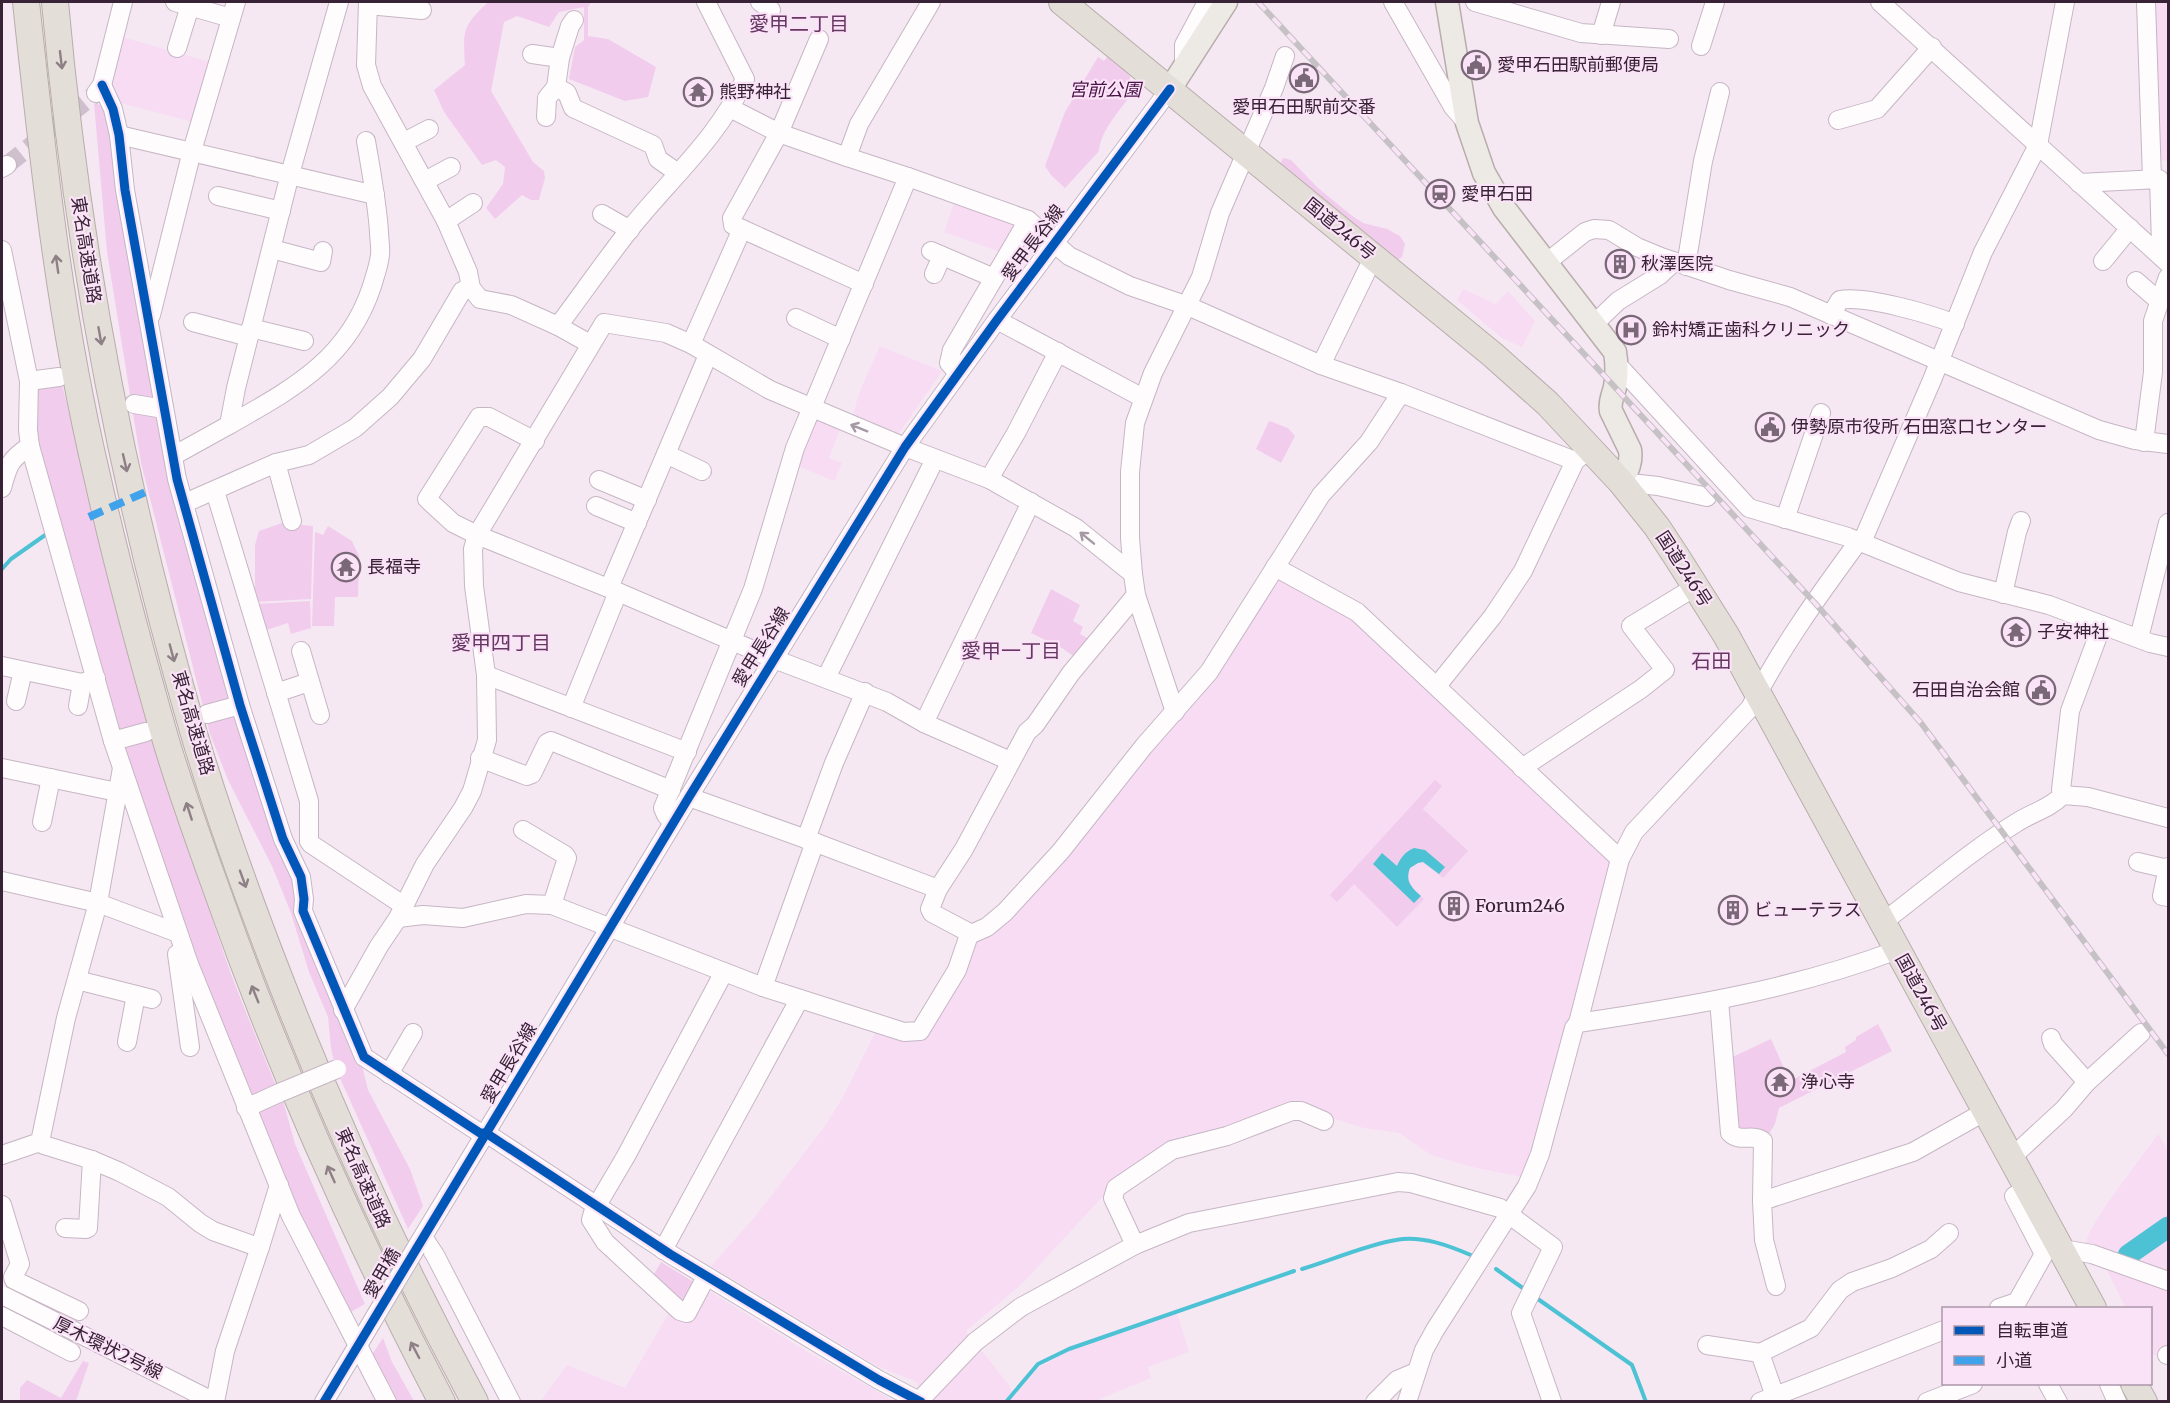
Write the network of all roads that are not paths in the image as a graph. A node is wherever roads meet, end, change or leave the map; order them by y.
1 (26, 2) edge
2 (55, 2) edge
3 (123, 2) edge
4 (339, 2) edge
5 (706, 2) edge
6 (931, 2) edge
7 (1062, 2) edge
8 (1393, 2) edge
9 (1447, 2) edge
10 (1475, 2) edge
11 (1611, 2) edge
12 (1715, 2) edge
13 (1880, 2) edge
14 (2065, 2) edge
15 (2146, 2) edge
16 (368, 3) edge
17 (182, 4) edge
18 (1217, 5) edge
19 (233, 10) edge
20 (422, 10) dead end
21 (574, 20) dead end
22 (1601, 35) junction
23 (819, 39) dead end
24 (1670, 39) dead end
25 (1701, 46) dead end
26 (1932, 47) junction
27 (177, 48) dead end
28 (532, 54) dead end
29 (1285, 56) dead end
30 (560, 58) junction
31 (556, 87) junction
32 (1170, 88) junction
33 (1720, 92) dead end
34 (730, 108) junction
35 (546, 117) dead end
36 (1838, 120) dead end
37 (1467, 123) junction
38 (429, 129) dead end
39 (778, 133) junction
40 (119, 135) junction
41 (366, 141) dead end
42 (404, 142) junction
43 (2038, 145) junction
44 (192, 151) junction
45 (1247, 153) junction
46 (847, 157) junction
47 (451, 167) dead end
48 (678, 173) junction
49 (290, 174) junction
50 (908, 177) junction
51 (2152, 179) junction
52 (425, 181) junction
53 (2079, 183) junction
54 (375, 195) junction
55 (218, 196) dead end
56 (473, 203) dead end
57 (281, 211) junction
58 (602, 214) dead end
59 (1028, 220) junction
60 (446, 221) junction
61 (2130, 228) junction
62 (742, 229) junction
63 (630, 230) junction
64 (1054, 243) junction
65 (2160, 245) edge
66 (272, 249) junction
67 (2, 250) edge
68 (1374, 256) junction
69 (2103, 261) dead end
70 (321, 262) dead end
71 (1546, 263) junction
72 (2169, 263) edge
73 (1680, 264) junction
74 (934, 274) dead end
75 (2169, 277) edge
76 (994, 278) junction
77 (2136, 281) dead end
78 (864, 284) junction
79 (471, 288) junction
80 (2159, 301) junction
81 (1188, 306) junction
82 (1832, 315) junction
83 (796, 318) dead end
84 (997, 320) junction
85 (193, 322) dead end
86 (149, 323) junction
87 (1594, 324) junction
88 (1955, 324) junction
89 (558, 326) junction
90 (250, 333) junction
91 (841, 339) junction
92 (304, 341) dead end
93 (590, 344) junction
94 (692, 345) junction
95 (1058, 352) junction
96 (708, 355) junction
97 (1939, 361) junction
98 (1617, 364) junction
99 (1321, 365) junction
100 (958, 373) junction
101 (59, 377) dead end
102 (29, 381) junction
103 (1401, 393) junction
104 (1143, 398) junction
105 (134, 404) dead end
106 (164, 409) junction
107 (813, 409) junction
108 (1821, 413) dead end
109 (229, 425) junction
110 (535, 441) junction
111 (2144, 442) junction
112 (2169, 444) edge
113 (30, 446) junction
114 (905, 447) junction
115 (666, 454) junction
116 (1583, 455) junction
117 (173, 456) junction
118 (935, 459) junction
119 (276, 463) junction
120 (702, 471) dead end
121 (989, 479) junction
122 (1621, 482) junction
123 (605, 484) dead end
124 (2, 488) edge
125 (215, 491) junction
126 (1707, 497) dead end
127 (646, 500) junction
128 (1031, 502) junction
129 (184, 503) junction
130 (600, 510) dead end
131 (1785, 519) junction
132 (292, 521) dead end
133 (2022, 521) dead end
134 (637, 523) junction
135 (2169, 523) edge
136 (477, 535) junction
137 (1860, 542) junction
138 (1275, 567) junction
139 (1133, 574) junction
140 (1695, 587) junction
141 (613, 590) junction
142 (2003, 594) junction
143 (1136, 595) junction
144 (2102, 625) junction
145 (2139, 638) junction
146 (732, 641) junction
147 (2169, 647) edge
148 (301, 651) dead end
149 (774, 659) junction
150 (2, 666) edge
151 (23, 671) junction
152 (486, 675) junction
153 (826, 678) junction
154 (89, 681) junction
155 (309, 682) junction
156 (1437, 686) junction
157 (865, 692) junction
158 (276, 693) junction
159 (1757, 695) junction
160 (16, 701) dead end
161 (240, 705) junction
162 (78, 706) dead end
163 (571, 708) junction
164 (1175, 712) junction
165 (207, 714) dead end
166 (320, 715) dead end
167 (924, 723) junction
168 (146, 732) dead end
169 (114, 741) junction
170 (687, 752) junction
171 (480, 758) junction
172 (1010, 761) junction
173 (122, 766) junction
174 (2, 768) edge
175 (1522, 768) junction
176 (51, 778) junction
177 (671, 790) junction
178 (117, 792) junction
179 (2063, 795) junction
180 (689, 797) junction
181 (40, 814) dead end
182 (2169, 818) edge
183 (673, 823) junction
184 (529, 829) dead end
185 (309, 841) junction
186 (811, 841) junction
187 (288, 850) junction
188 (1620, 860) junction
189 (2144, 861) dead end
190 (2168, 868) edge
191 (2, 880) edge
192 (938, 890) junction
193 (2161, 895) edge
194 (98, 903) junction
195 (552, 905) junction
196 (401, 911) junction
197 (1883, 921) junction
198 (611, 928) junction
199 (969, 935) junction
200 (180, 939) junction
201 (1897, 950) junction
202 (724, 972) junction
203 (77, 980) junction
204 (763, 987) junction
205 (799, 1000) junction
206 (1719, 1000) junction
207 (343, 1010) junction
208 (1578, 1023) junction
209 (413, 1033) dead end
210 (2141, 1033) dead end
211 (125, 1035) dead end
212 (2051, 1038) dead end
213 (187, 1040) dead end
214 (364, 1057) junction
215 (389, 1074) junction
216 (2087, 1082) junction
217 (246, 1108) junction
218 (1986, 1111) junction
219 (1324, 1121) dead end
220 (486, 1133) junction
221 (40, 1142) junction
222 (2, 1155) edge
223 (2012, 1157) junction
224 (92, 1160) junction
225 (279, 1185) junction
226 (2029, 1189) junction
227 (1762, 1201) junction
228 (2, 1205) edge
229 (596, 1207) junction
230 (1510, 1214) junction
231 (65, 1228) dead end
232 (1949, 1233) dead end
233 (419, 1242) junction
234 (1135, 1245) junction
235 (260, 1246) junction
236 (2062, 1249) junction
237 (663, 1250) junction
238 (7, 1275) edge
239 (706, 1277) junction
240 (2169, 1281) edge
241 (1776, 1286) dead end
242 (2, 1295) edge
243 (48, 1296) junction
244 (2086, 1306) edge
245 (2002, 1307) edge
246 (79, 1311) dead end
247 (2, 1317) edge
248 (1942, 1331) edge
249 (32, 1332) junction
250 (1707, 1345) dead end
251 (357, 1346) junction
252 (71, 1352) dead end
253 (1760, 1353) junction
254 (1416, 1372) junction
255 (1968, 1385) edge
256 (2049, 1385) edge
257 (2110, 1385) edge
258 (2135, 1385) edge
259 (1770, 1399) edge
260 (214, 1401) edge
261 (324, 1401) edge
262 (387, 1401) edge
263 (442, 1401) edge
264 (475, 1401) edge
265 (511, 1401) edge
266 (920, 1401) edge
267 (1374, 1401) edge
268 (1407, 1401) edge
269 (1552, 1401) edge
270 (1928, 1401) edge
271 (2058, 1401) edge
272 (2117, 1401) edge
273 (2144, 1401) edge

263 -> 1 highway, 東名高速道路
2 -> 264 highway, 東名高速道路
3 - 40 street
4 - 49 street
5 - 34 street
6 - 46 street
7 - 32 highway, 国道246号
8 - 37 street
9 - 37 main road
10 - 22 street
11 - 22 street
12 - 25 street
13 - 26 street
14 - 43 street
15 - 51 street
16 - 20 street
16 - 42 street
17 - 19 street
17 - 27 street
18 - 32 main road
19 - 44 street
21 - 30 street
22 - 24 street
23 - 39 street
26 - 36 street
26 - 43 street
28 - 30 street
29 - 45 street
30 - 31 street
31 - 35 street
31 - 48 street
32 - 45 highway, 国道246号
32 - 64 street, 愛甲長谷線
33 - 73 street
34 - 39 street
34 - 48 street
37 - 71 main road
38 - 42 street
39 - 46 street
39 - 62 street
40 - 44 street
40 - 86 street
41 - 54 street
42 - 52 street
43 - 53 street
43 - 88 street
44 - 49 street
44 - 86 street
45 - 68 highway, 国道246号
45 - 81 street
46 - 50 street
47 - 52 street
48 - 63 street
49 - 54 street
49 - 57 street
50 - 59 street
50 - 78 street
51 - 53 street
51 - 65 street
52 - 60 street
53 - 61 street
54 - 109 street
55 - 57 street
56 - 60 street
57 - 66 street
58 - 63 street
59 - 64 street
59 - 76 street
60 - 79 street
61 - 65 street
61 - 69 street
62 - 78 street
62 - 94 street
63 - 89 street
64 - 81 street
64 - 84 street, 愛甲長谷線
65 - 72 street
66 - 70 street
66 - 90 street
67 - 102 street
68 - 99 street
68 - 116 highway, 国道246号
71 - 73 street
71 - 87 main road
73 - 82 street
73 - 87 street
74 - 76 street
75 - 80 street
76 - 100 street
77 - 80 street
78 - 91 street
79 - 89 street
79 - 119 street
80 - 111 street
81 - 99 street
81 - 104 street
82 - 88 street
82 - 97 street
83 - 91 street
84 - 95 street
84 - 100 street, 愛甲長谷線
85 - 90 street
86 - 106 street
87 - 98 main road
88 - 97 street
89 - 93 street
90 - 92 street
90 - 109 street
91 - 107 street
93 - 94 street
93 - 110 street
94 - 96 street
95 - 104 street
95 - 121 street
96 - 107 street
96 - 115 street
97 - 111 street
97 - 137 street
98 - 122 main road
98 - 131 street
99 - 103 street
100 - 114 street, 愛甲長谷線
101 - 102 street
102 - 113 street
103 - 116 street
103 - 138 street
104 - 139 street
105 - 106 street
106 - 117 street
114 -> 107 street
107 - 146 street
108 - 131 street
109 - 117 street
110 - 136 street
110 - 136 street
111 - 112 street
113 - 124 street
113 - 154 street
114 - 118 street
114 - 149 street, 愛甲長谷線
115 - 120 street
115 - 127 street
116 - 122 highway, 国道246号
116 - 156 street
117 - 129 street
118 - 121 street
118 - 153 street
119 - 125 street
119 - 132 street
121 - 128 street
122 - 126 street
122 - 140 highway, 国道246号
123 - 127 street
125 - 129 street
125 - 158 street
127 - 134 street
139 -> 128 street
128 - 167 street
129 - 161 street
130 - 134 street
131 - 137 street
133 - 142 street
134 - 141 street
135 - 145 street
136 - 141 street
136 - 152 street
137 - 142 street
137 - 159 street
138 - 156 street
138 - 164 street
139 - 143 street
140 - 159 highway, 国道246号
140 - 175 street
141 - 146 street
141 - 163 street
142 - 144 street
143 - 164 street
143 - 172 street
144 - 145 street
144 - 179 street
145 - 147 street
146 - 149 street
146 - 170 street
148 - 155 street
149 - 153 street
149 - 180 street, 愛甲長谷線
150 - 151 street
151 - 154 street
151 - 160 street
152 - 163 street
152 - 171 street
153 - 157 street
154 - 162 street
154 - 169 street
155 - 158 street
155 - 166 street
156 - 175 street
157 - 167 street
157 - 186 street
158 - 185 street
159 - 188 street
159 - 197 highway, 国道246号
161 - 165 street
161 - 187 street
163 - 170 street
164 - 199 street
167 - 172 street
168 - 169 street
169 - 173 street
170 - 177 street
171 - 177 street
171 - 196 street
172 - 192 street
173 - 178 street
173 - 200 street
174 - 176 street
175 - 188 street
176 - 178 street
176 - 181 street
177 - 183 street
178 - 194 street
179 - 182 street
179 - 197 street
180 - 183 street, 愛甲長谷線
180 - 186 street
183 - 198 street, 愛甲長谷線
184 - 195 street
185 - 187 street
185 - 196 street
186 - 192 street
186 - 204 street
187 - 207 street
188 - 208 street
189 - 190 street
190 - 193 street
191 - 194 street
192 - 199 street
194 - 200 street
194 - 203 street
195 - 196 street
195 - 198 street
196 - 207 street
197 - 201 highway, 国道246号
198 - 202 street
198 - 220 street, 愛甲長谷線
199 - 205 street
200 - 213 street
200 - 217 street
201 - 206 street
201 - 218 highway, 国道246号
202 - 204 street
202 - 229 street
203 - 211 street
203 - 221 street
204 - 205 street
205 - 237 street
206 - 208 street
206 - 227 street
207 - 214 street
208 - 230 street
209 - 215 street
210 - 216 street
212 - 216 street
214 - 215 street
214 - 217 street, bridge
215 - 220 street
216 - 223 street
217 - 225 street
218 - 223 highway, 国道246号
218 - 227 street
219 - 234 street
220 - 229 street
220 - 233 street, 愛甲長谷線
221 - 222 street
221 - 224 street
223 - 226 highway, 国道246号
224 - 231 street
224 - 235 street
225 - 235 street
225 - 251 street
226 - 236 highway, 国道246号
226 - 245 street
227 - 241 street
228 - 238 street
229 - 237 street
229 - 239 street
230 - 234 street
230 - 254 street
230 - 269 street
232 - 253 street
233 - 251 street, 愛甲橋, bridge
233 - 265 street
234 - 266 street
235 - 260 street
236 - 240 street
236 - 244 highway, 国道246号
237 - 239 street
238 - 243 street
239 - 266 street
242 - 260 street, 厚木環状2号線, bridge
243 - 246 street
243 - 249 street
247 - 249 street
248 - 259 street
249 - 252 street
250 - 253 street
251 - 261 street
251 - 262 street
253 - 259 street
254 - 267 street
254 - 268 street
255 - 270 street
256 - 271 street
257 - 272 street
258 - 273 highway

